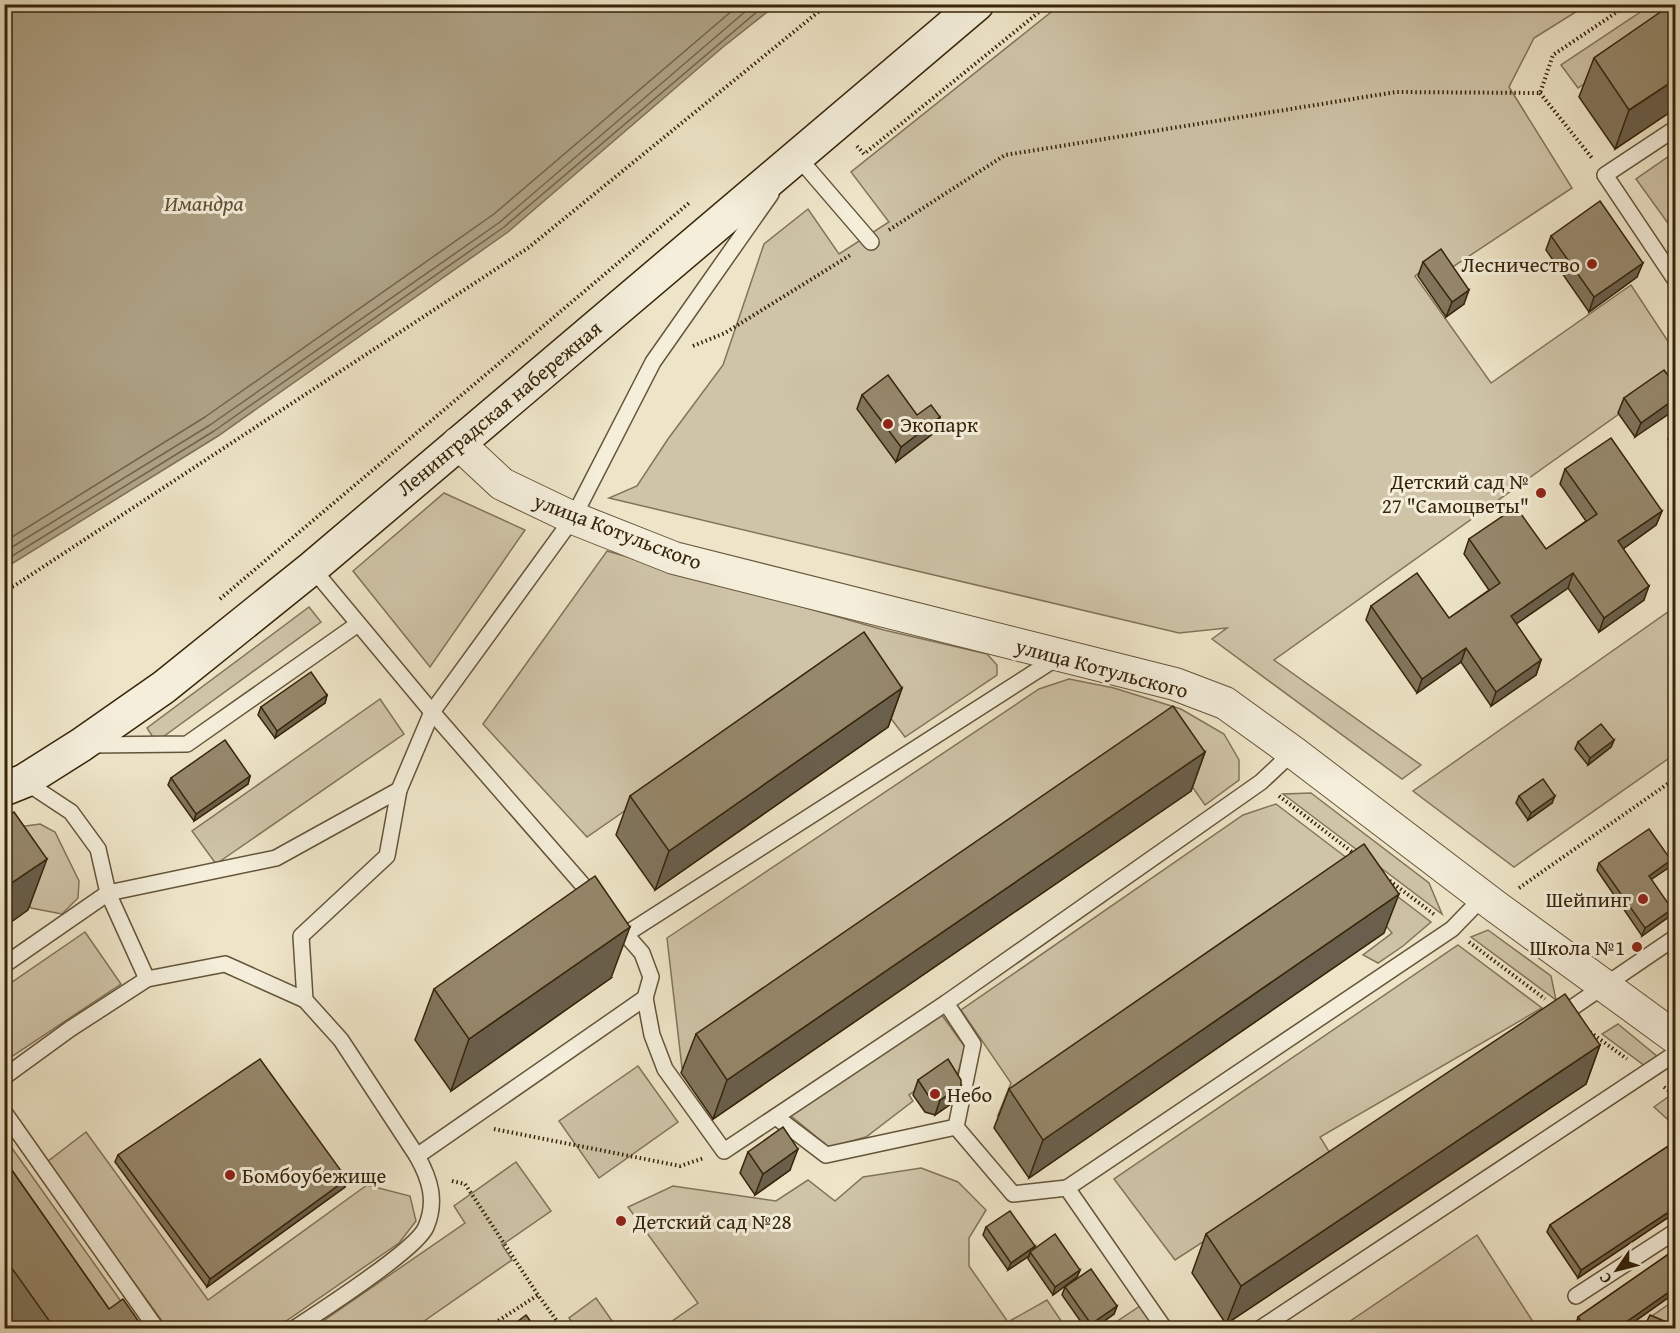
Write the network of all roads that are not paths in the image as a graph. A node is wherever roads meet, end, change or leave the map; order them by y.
1 (977, 4) edge
2 (1676, 128) edge
3 (797, 156) junction
4 (871, 242) road end
5 (1676, 281) edge
6 (458, 443) junction
7 (573, 518) junction
8 (312, 568) junction
9 (358, 624) junction
10 (1060, 656) junction
11 (432, 712) junction
12 (81, 746) junction
13 (1293, 752) junction
14 (14, 785) edge
15 (399, 790) junction
16 (108, 893) junction
17 (1489, 901) junction
18 (626, 934) junction
19 (1676, 937) edge
20 (4, 965) edge
21 (147, 979) junction
22 (1605, 986) junction
23 (645, 998) junction
24 (305, 1000) junction
25 (946, 1003) junction
26 (1545, 1025) edge
27 (1676, 1038) edge
28 (1676, 1053) edge
29 (4, 1077) edge
30 (4, 1112) edge
31 (776, 1117) junction
32 (956, 1127) junction
33 (417, 1156) junction
34 (1068, 1188) junction
35 (1676, 1231) edge
36 (1576, 1296) dead end
37 (156, 1329) edge
38 (296, 1329) edge
39 (1164, 1329) edge
40 (1261, 1329) edge

1 - 3 main road, Ленинградская набережная
2 - 5 lane
3 - 4 lane
3 - 6 main road, Ленинградская набережная
3 - 7 lane
6 - 7 street, улица Котульского
6 - 8 main road, Ленинградская набережная
7 - 10 street, улица Котульского
7 - 11 lane
8 - 9 lane
8 - 12 main road, Ленинградская набережная
9 - 11 lane
9 - 12 lane
10 - 13 street, улица Котульского
10 - 18 lane
11 - 15 lane
11 - 18 lane
12 - 14 main road, Ленинградская набережная
13 - 17 street, улица Котульского
13 - 25 lane
14 - 16 lane
15 - 16 lane
15 - 24 lane
16 - 20 lane
16 - 21 lane
17 - 22 street, улица Котульского
17 - 34 lane
18 - 23 lane
19 - 22 lane
21 - 24 lane
21 - 29 lane
22 - 26 lane
22 - 27 street, улица Котульского
23 - 31 lane
23 - 33 lane
24 - 33 lane
25 - 31 lane
25 - 32 lane
28 - 40 lane
30 - 37 lane
31 - 32 lane
32 - 34 lane
33 - 38 lane
34 - 39 lane
35 - 36 lane

